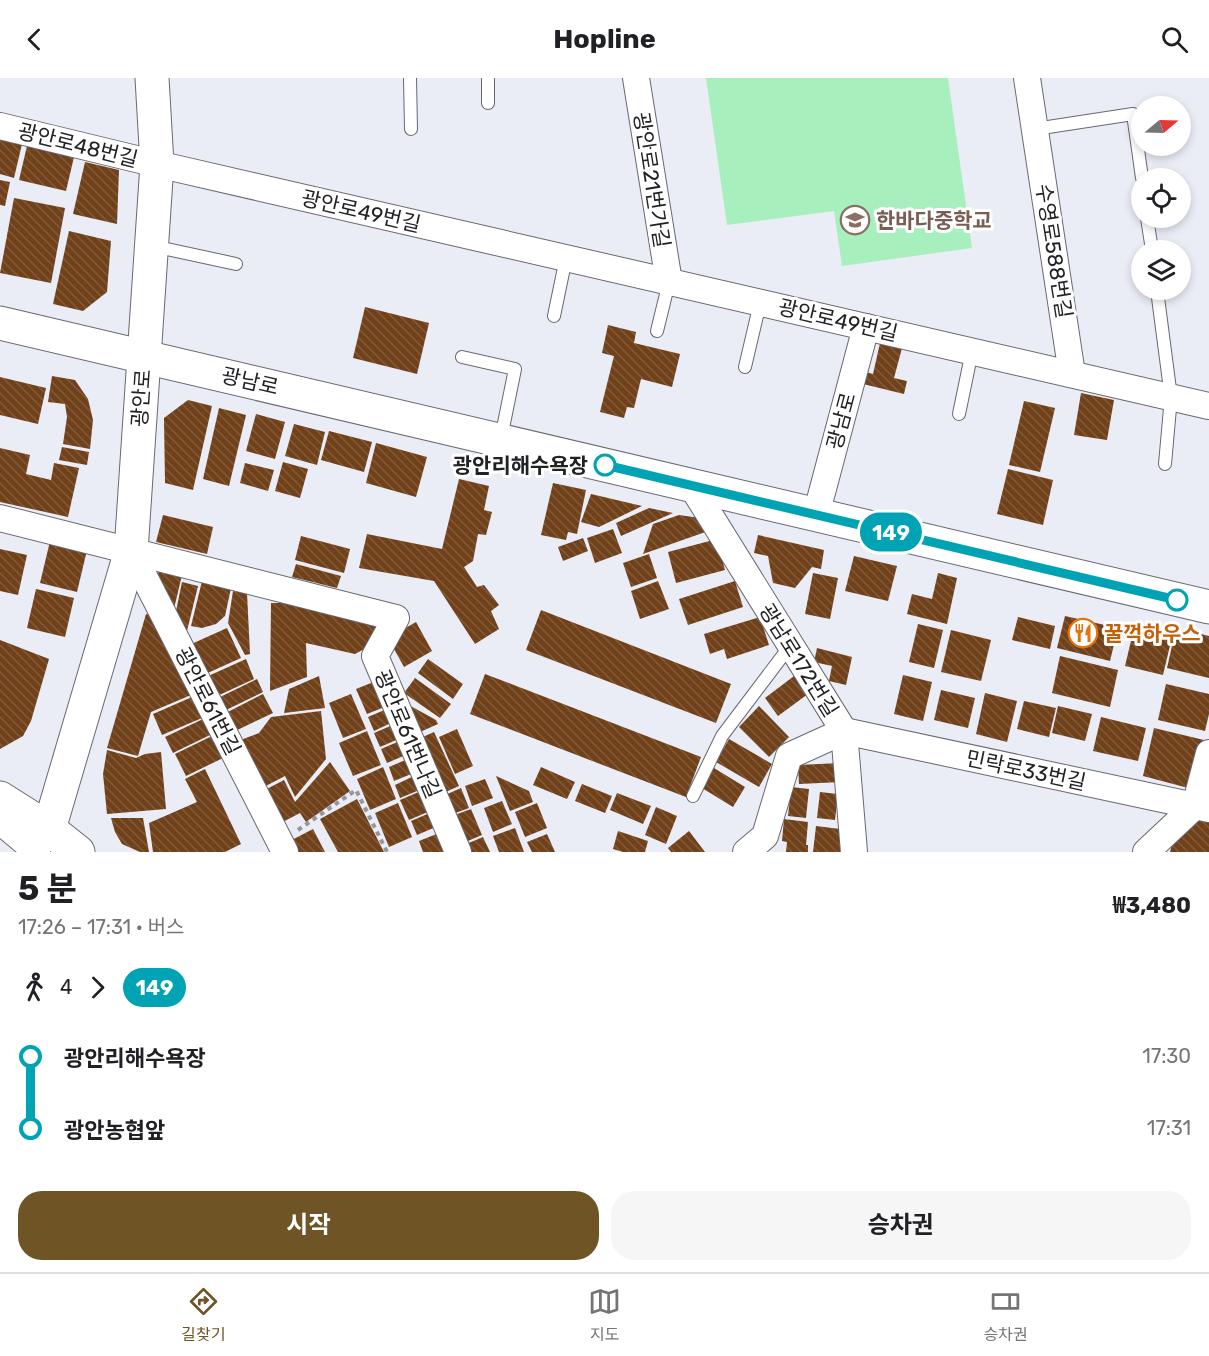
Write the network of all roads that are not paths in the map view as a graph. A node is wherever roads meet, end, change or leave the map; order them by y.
1 (152, 78) edge
2 (410, 78) edge
3 (488, 78) edge
4 (636, 78) edge
5 (1027, 78) edge
6 (488, 103) dead end
7 (0, 126) edge
8 (411, 129) dead end
9 (1035, 129) junction
10 (157, 164) junction
11 (1141, 168) edge
12 (152, 246) junction
13 (566, 258) junction
14 (237, 264) dead end
15 (669, 282) junction
16 (1158, 300) edge
17 (760, 303) junction
18 (554, 316) dead end
19 (0, 323) edge
20 (866, 327) junction
21 (657, 331) dead end
22 (972, 351) junction
23 (143, 356) junction
24 (462, 357) dead end
25 (745, 367) dead end
26 (1072, 374) junction
27 (1172, 397) junction
28 (1209, 406) edge
29 (959, 414) dead end
30 (501, 440) junction
31 (1165, 464) dead end
32 (691, 485) junction
33 (816, 514) junction
34 (0, 518) edge
35 (131, 550) junction
36 (1209, 608) edge
37 (790, 646) junction
38 (844, 731) junction
39 (1209, 753) edge
40 (693, 796) dead end
41 (0, 798) edge
42 (1202, 808) edge
43 (0, 821) edge
44 (43, 840) edge
45 (282, 845) edge
46 (78, 852) edge
47 (458, 852) edge
48 (746, 852) edge
49 (854, 852) edge
50 (1146, 852) edge

1 - 10 main road, 광안로
2 - 8 lane
3 - 6 lane
4 - 15 street, 광안로21번가길
5 - 9 street, 수영로588번길
7 - 10 street, 광안로48번길
9 - 11 lane
9 - 26 street, 수영로588번길
10 - 12 main road, 광안로
10 - 13 street, 광안로49번길
12 - 14 lane
12 - 23 main road, 광안로
13 - 15 street, 광안로49번길
13 - 18 lane
15 - 17 street, 광안로49번길
15 - 21 lane
16 - 27 lane
17 - 20 street, 광안로49번길
17 - 25 lane
19 - 23 main road, 광남로
20 - 22 street, 광안로49번길
20 - 33 street, 광남로
22 - 26 street, 광안로49번길
22 - 29 lane
23 - 30 main road, 광남로
23 - 35 main road, 광안로
24 - 30 lane
26 - 27 street, 광안로49번길
27 - 28 street, 광안로49번길
27 - 31 lane
30 - 32 main road, 광남로
32 - 33 main road, 광남로
32 - 37 street, 광남로172번길
33 - 36 main road, 광남로
34 - 35 street
35 - 44 main road, 광안로
35 - 45 street, 광안로61번길
35 - 47 street, 광안로61번나길
37 - 38 street, 광남로172번길
37 - 40 lane
38 - 42 street, 민락로33번길
38 - 48 street
38 - 49 street, 광남로172번길
39 - 42 street
41 - 44 main road
42 - 50 street
43 - 44 street
44 - 46 main road

